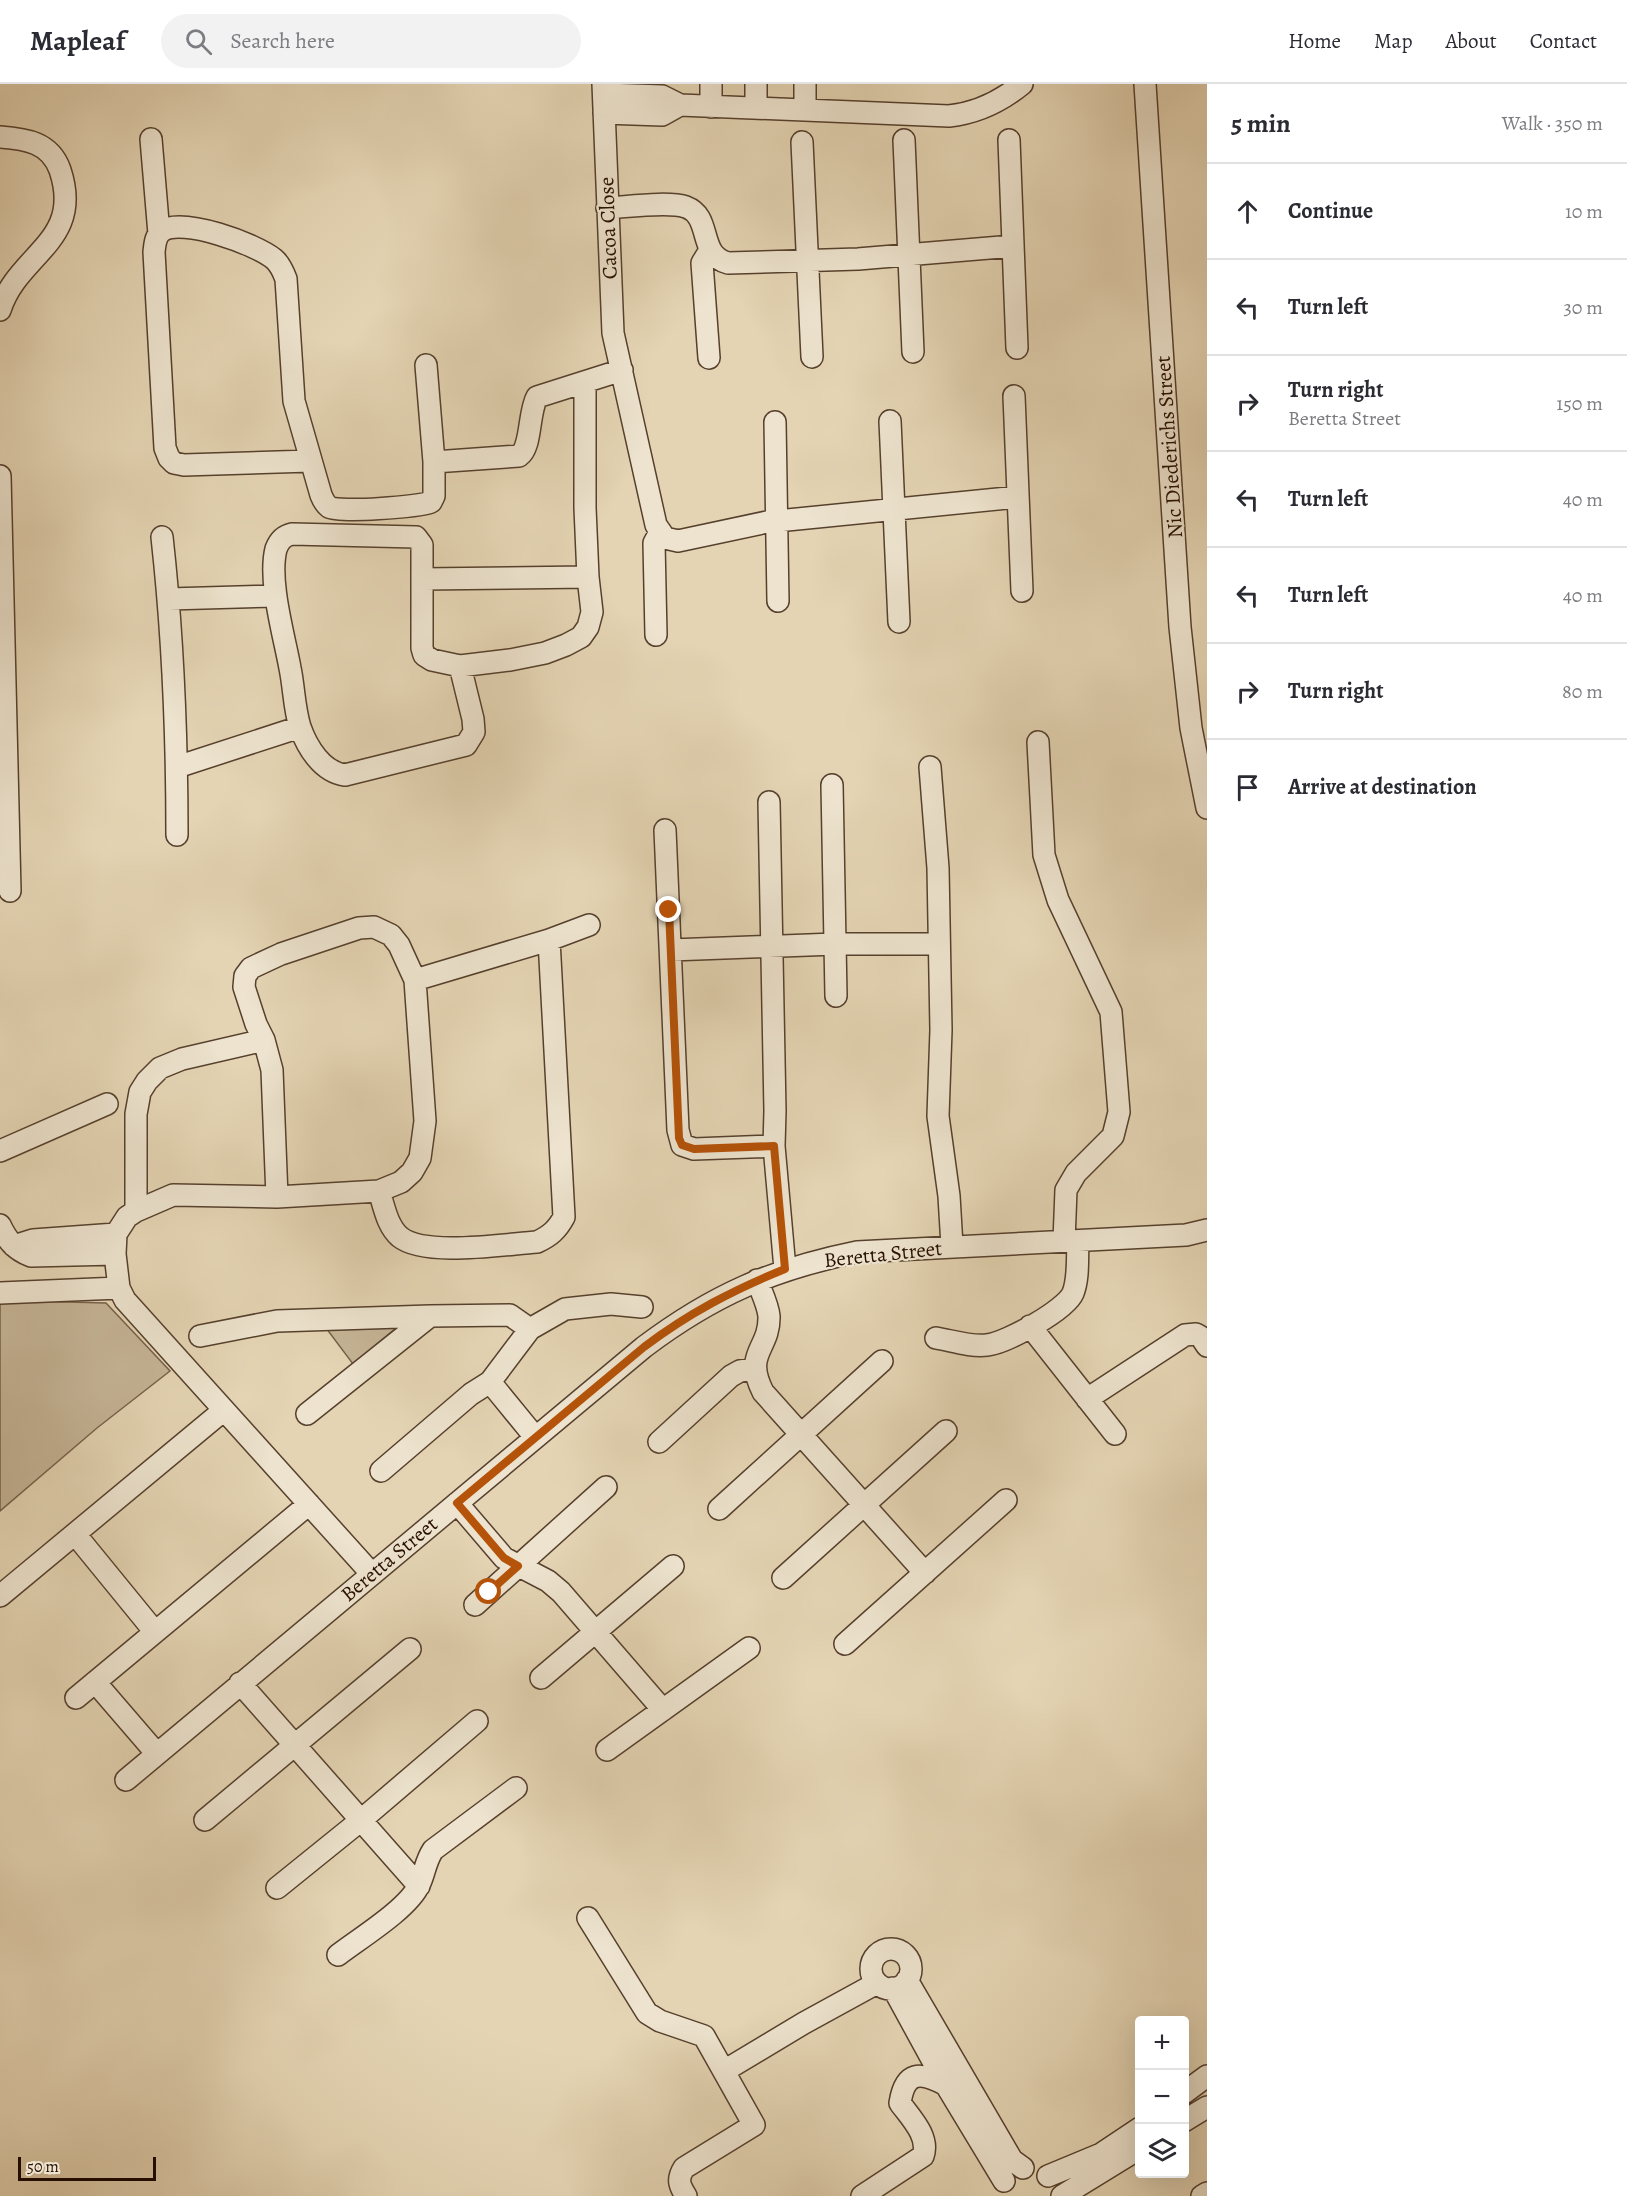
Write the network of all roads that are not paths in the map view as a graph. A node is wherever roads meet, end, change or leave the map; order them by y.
1 (711, 84) edge
2 (756, 84) edge
3 (805, 84) edge
4 (1022, 84) edge
5 (1145, 84) edge
6 (603, 97) edge
7 (666, 100) edge
8 (711, 106) junction
9 (756, 108) junction
10 (805, 110) junction
11 (0, 137) edge
12 (151, 139) dead end
13 (904, 140) dead end
14 (1009, 140) dead end
15 (802, 142) dead end
16 (607, 215) junction
17 (159, 234) junction
18 (1013, 246) junction
19 (710, 250) junction
20 (909, 254) junction
21 (807, 260) junction
22 (0, 310) edge
23 (1017, 348) dead end
24 (913, 352) dead end
25 (812, 357) dead end
26 (709, 358) dead end
27 (426, 365) dead end
28 (622, 370) junction
29 (585, 382) junction
30 (1014, 396) dead end
31 (890, 421) dead end
32 (774, 422) dead end
33 (310, 461) junction
34 (434, 462) junction
35 (0, 476) edge
36 (1018, 497) junction
37 (894, 509) junction
38 (776, 521) junction
39 (660, 532) junction
40 (162, 537) dead end
41 (588, 577) junction
42 (423, 579) junction
43 (1022, 591) dead end
44 (276, 596) junction
45 (169, 599) junction
46 (778, 601) dead end
47 (899, 622) dead end
48 (656, 635) dead end
49 (460, 666) junction
50 (300, 727) junction
51 (1038, 742) dead end
52 (177, 767) junction
53 (930, 767) dead end
54 (832, 785) dead end
55 (768, 802) dead end
56 (1207, 808) edge
57 (664, 830) dead end
58 (177, 835) dead end
59 (10, 891) dead end
60 (589, 925) dead end
61 (549, 940) junction
62 (835, 944) junction
63 (939, 944) junction
64 (772, 946) junction
65 (671, 950) junction
66 (416, 980) junction
67 (836, 996) dead end
68 (264, 1040) junction
69 (107, 1104) dead end
70 (774, 1146) junction
71 (0, 1151) edge
72 (379, 1191) junction
73 (277, 1197) junction
74 (136, 1211) junction
75 (0, 1225) edge
76 (1207, 1230) edge
77 (1071, 1241) junction
78 (115, 1244) junction
79 (952, 1246) junction
80 (785, 1269) junction
81 (757, 1280) junction
82 (119, 1288) junction
83 (0, 1293) edge
84 (642, 1307) dead end
85 (430, 1316) junction
86 (1030, 1326) junction
87 (530, 1329) junction
88 (200, 1336) dead end
89 (936, 1338) dead end
90 (1207, 1346) edge
91 (882, 1360) dead end
92 (754, 1369) junction
93 (490, 1382) junction
94 (1088, 1399) junction
95 (224, 1410) junction
96 (307, 1414) dead end
97 (946, 1431) dead end
98 (801, 1434) junction
99 (1115, 1434) dead end
100 (535, 1437) junction
101 (659, 1442) dead end
102 (381, 1471) dead end
103 (606, 1487) dead end
104 (1006, 1500) dead end
105 (457, 1503) junction
106 (309, 1504) junction
107 (864, 1505) junction
108 (719, 1509) dead end
109 (75, 1534) junction
110 (518, 1566) junction
111 (673, 1566) dead end
112 (371, 1573) junction
113 (925, 1573) junction
114 (783, 1578) dead end
115 (0, 1596) edge
116 (475, 1605) dead end
117 (155, 1632) junction
118 (596, 1632) junction
119 (845, 1644) dead end
120 (749, 1648) dead end
121 (410, 1649) dead end
122 (541, 1678) dead end
123 (95, 1682) junction
124 (240, 1683) junction
125 (76, 1698) dead end
126 (663, 1710) junction
127 (477, 1721) dead end
128 (295, 1745) junction
129 (607, 1750) dead end
130 (157, 1754) junction
131 (126, 1780) dead end
132 (516, 1788) dead end
133 (205, 1820) dead end
134 (360, 1821) junction
135 (419, 1886) junction
136 (277, 1888) dead end
137 (588, 1918) dead end
138 (338, 1954) dead end
139 (893, 1984) junction
140 (724, 2071) junction
141 (1207, 2076) edge
142 (946, 2085) junction
143 (1189, 2090) edge
144 (1207, 2107) edge
145 (1189, 2118) edge
146 (1135, 2131) edge
147 (1135, 2151) edge
148 (1023, 2169) junction
149 (1048, 2176) junction
150 (1002, 2188) edge
151 (1207, 2193) edge
152 (686, 2196) edge
153 (862, 2196) edge
154 (1057, 2196) edge
155 (1062, 2196) edge
156 (1202, 2196) edge

1 - 8 street
2 - 9 street
3 - 10 street
4 - 10 street
5 - 56 street, Nic Diederichs Street
6 - 7 street
6 - 16 street, Cacoa Close
7 - 8 street
8 - 9 street
9 - 10 street
11 - 22 street
12 - 17 street
13 - 20 street
14 - 18 street
15 - 21 street
16 - 19 street
16 - 28 street, Cacoa Close
17 - 33 street
17 - 33 street
18 - 20 street
18 - 23 street
19 - 21 street
19 - 26 street
20 - 21 street
20 - 24 street
21 - 25 street
27 - 34 street
28 - 29 street
28 - 39 street, Cacoa Close
29 - 34 street
29 - 41 street
30 - 36 street
31 - 37 street
32 - 38 street
33 - 34 street
35 - 59 street
36 - 37 street
36 - 43 street
37 - 38 street
37 - 47 street
38 - 39 street
38 - 46 street
39 - 48 street
40 - 45 street
41 - 42 street
41 - 49 street
42 - 44 street
42 - 49 street
44 - 45 street
44 - 50 street
45 - 52 street
49 - 50 street
50 - 52 street
51 - 77 street
52 - 58 street
53 - 63 street
54 - 62 street
55 - 64 street
57 - 65 street
60 - 61 street
61 - 66 street
61 - 72 street
62 - 63 street
62 - 64 street
62 - 67 street
63 - 79 street
64 - 65 street
64 - 70 street
65 - 70 street
66 - 68 street
66 - 72 street
68 - 73 street
68 - 74 street
69 - 71 street
70 - 80 street
72 - 73 street
73 - 74 street
74 - 78 street
75 - 78 street
76 - 77 street, Beretta Street
77 - 79 street, Beretta Street
77 - 86 street
78 - 82 street
79 - 80 street, Beretta Street
80 - 81 street, Beretta Street
81 - 92 street
81 - 100 street, Beretta Street
82 - 83 street
82 - 95 street
84 - 87 street
85 - 87 street
85 - 88 street
85 - 96 street
86 - 89 street
86 - 94 street
87 - 93 street
90 - 94 street
91 - 98 street
92 - 98 street
92 - 101 street
93 - 100 street
93 - 102 street
94 - 99 street
95 - 106 street
95 - 109 street
97 - 107 street
98 - 107 street
98 - 108 street
100 - 105 street, Beretta Street
103 - 110 street
104 - 113 street
105 - 110 street
105 - 112 street, Beretta Street
106 - 112 street
106 - 117 street
107 - 113 street
107 - 114 street
109 - 115 street
109 - 117 street
110 - 116 street
110 - 118 street
111 - 118 street
112 - 124 street, Beretta Street
113 - 119 street
117 - 123 street
118 - 122 street
118 - 126 street
120 - 126 street
121 - 128 street
123 - 125 street
123 - 130 street
124 - 128 street
124 - 130 street, Beretta Street
126 - 129 street
127 - 134 street
128 - 133 street
128 - 134 street
130 - 131 street, Beretta Street
132 - 135 street
134 - 135 street
134 - 136 street
135 - 138 street
137 - 140 street
139 - 140 street
139 - 142 street
139 - 148 street
140 - 152 street
141 - 143 street
142 - 150 street
142 - 153 street
144 - 145 street
146 - 149 street
147 - 155 street
148 - 149 street
148 - 150 street
149 - 154 street
151 - 156 street

